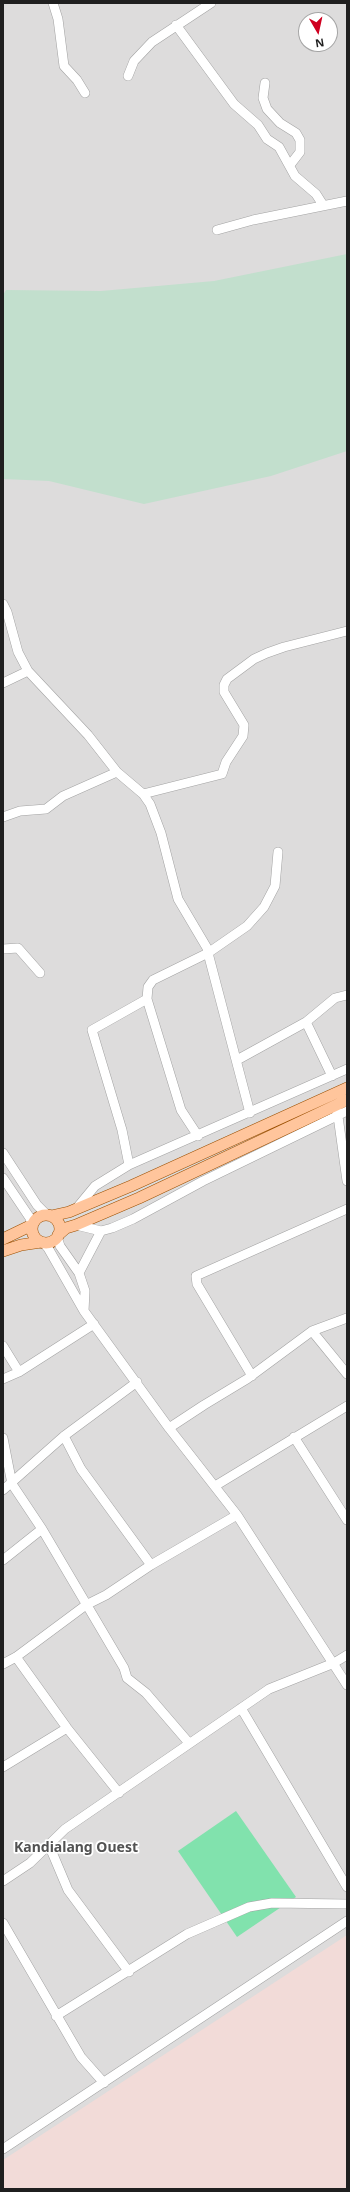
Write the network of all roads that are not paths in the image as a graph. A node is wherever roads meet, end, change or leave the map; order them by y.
1 (53, 3) edge
2 (211, 3) edge
3 (176, 25) junction
4 (128, 76) dead end
5 (265, 83) dead end
6 (85, 93) dead end
7 (290, 165) junction
8 (347, 201) edge
9 (323, 205) junction
10 (217, 230) dead end
11 (3, 604) edge
12 (347, 631) edge
13 (28, 671) junction
14 (3, 683) edge
15 (117, 772) junction
16 (143, 794) junction
17 (3, 817) edge
18 (278, 852) dead end
19 (3, 949) edge
20 (208, 953) junction
21 (40, 973) dead end
22 (347, 995) edge
23 (147, 999) junction
24 (306, 1022) junction
25 (237, 1060) junction
26 (347, 1070) edge
27 (332, 1076) junction
28 (347, 1088) edge
29 (347, 1100) edge
30 (337, 1110) junction
31 (347, 1111) edge
32 (250, 1114) junction
33 (198, 1136) junction
34 (3, 1153) edge
35 (129, 1165) junction
36 (3, 1178) edge
37 (347, 1181) edge
38 (131, 1186) junction
39 (139, 1198) junction
40 (76, 1209) junction
41 (347, 1209) edge
42 (49, 1216) junction
43 (32, 1225) junction
44 (76, 1225) junction
45 (101, 1232) junction
46 (57, 1236) junction
47 (3, 1239) edge
48 (42, 1242) junction
49 (3, 1252) edge
50 (79, 1273) junction
51 (84, 1311) junction
52 (347, 1318) edge
53 (94, 1324) junction
54 (312, 1331) junction
55 (3, 1346) edge
56 (19, 1372) junction
57 (347, 1374) edge
58 (252, 1376) junction
59 (3, 1379) edge
60 (137, 1382) junction
61 (347, 1406) edge
62 (170, 1428) junction
63 (64, 1436) junction
64 (294, 1437) junction
65 (3, 1438) edge
66 (12, 1484) junction
67 (215, 1486) junction
68 (3, 1490) edge
69 (237, 1515) junction
70 (347, 1520) edge
71 (42, 1529) junction
72 (3, 1560) edge
73 (150, 1565) junction
74 (86, 1605) junction
75 (347, 1655) edge
76 (16, 1657) junction
77 (334, 1663) junction
78 (3, 1664) edge
79 (347, 1685) edge
80 (241, 1708) junction
81 (67, 1728) junction
82 (189, 1743) junction
83 (3, 1767) edge
84 (119, 1793) junction
85 (48, 1845) junction
86 (3, 1881) edge
87 (347, 1887) edge
88 (347, 1904) edge
89 (347, 1921) edge
90 (3, 1923) edge
91 (129, 1972) junction
92 (56, 2016) junction
93 (104, 2083) junction
94 (3, 2149) edge

1 - 6 street
2 - 3 street
3 - 4 street
3 - 7 street
5 - 7 street
7 - 9 street
8 - 9 street
9 - 10 street
11 - 13 street
12 - 16 street
13 - 14 street
13 - 15 street
15 - 16 street
15 - 17 street
16 - 20 street
18 - 20 street
19 - 21 street
20 - 23 street
20 - 25 street
22 - 24 street
23 - 33 street
23 - 35 street
24 - 25 street
24 - 27 street
25 - 32 street
26 - 27 street
27 - 32 street
28 - 38 main road
29 - 30 main road
30 - 31 street
30 - 37 street
30 - 39 main road
30 - 45 street
32 - 33 street
33 - 35 street
34 - 42 street
35 - 40 street
36 - 43 street
38 - 39 main road
38 - 40 main road
39 - 44 main road
40 - 42 main road
41 - 58 street
42 - 43 main road
42 - 46 main road
43 - 47 main road
43 - 48 main road
44 - 45 street
44 - 46 main road
45 - 50 street
46 - 48 main road
46 - 50 street
48 - 49 main road
48 - 51 street
50 - 51 street
51 - 53 street
52 - 54 street
53 - 56 street
53 - 60 street
54 - 57 street
54 - 58 street
55 - 56 street
56 - 59 street
58 - 62 street
60 - 62 street
60 - 63 street
61 - 64 street
62 - 67 street
63 - 66 street
63 - 73 street
64 - 67 street
64 - 70 street
65 - 66 street
66 - 68 street
66 - 71 street
67 - 69 street
69 - 73 street
69 - 77 street
71 - 72 street
71 - 74 street
73 - 74 street
74 - 76 street
74 - 82 street
75 - 77 street
76 - 78 street
76 - 81 street
77 - 79 street
77 - 80 street
80 - 82 street
80 - 87 street
81 - 83 street
81 - 84 street
82 - 84 street
84 - 85 street
85 - 86 street
85 - 91 street
88 - 91 street
89 - 93 street
90 - 92 street
91 - 92 street
92 - 93 street
93 - 94 street

